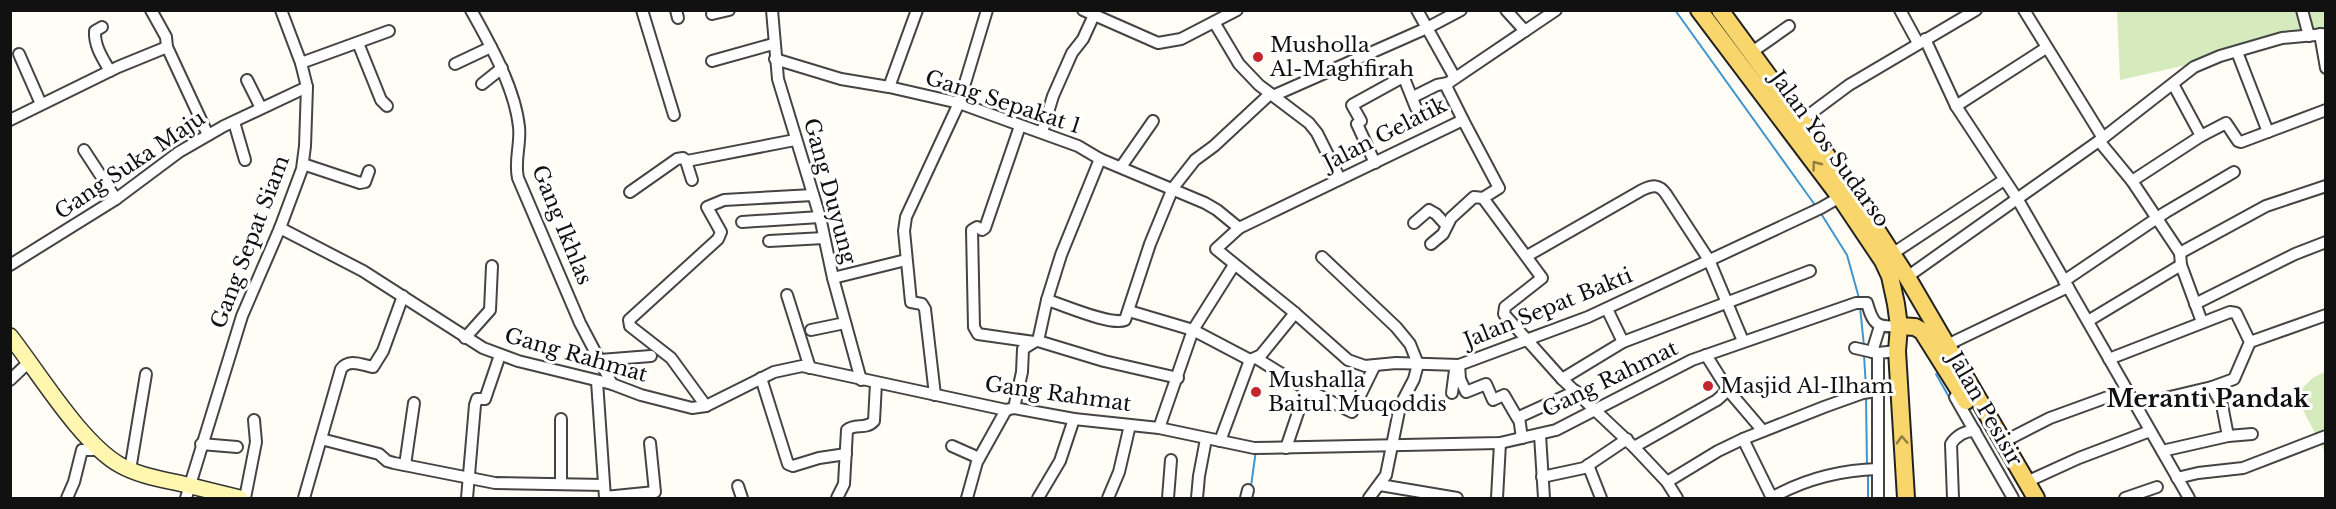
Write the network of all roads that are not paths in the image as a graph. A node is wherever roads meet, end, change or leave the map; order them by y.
1 (151, 10) edge
2 (281, 10) edge
3 (471, 10) edge
4 (642, 10) edge
5 (729, 10) edge
6 (772, 10) edge
7 (917, 10) edge
8 (987, 10) edge
9 (1237, 10) edge
10 (1417, 10) edge
11 (1461, 10) edge
12 (1506, 10) edge
13 (1556, 10) edge
14 (1900, 10) edge
15 (1976, 10) edge
16 (2024, 10) edge
17 (2302, 10) edge
18 (1708, 12) edge
19 (1088, 13) edge
20 (712, 14) dead end
21 (1215, 22) junction
22 (1789, 26) dead end
23 (102, 27) dead end
24 (1427, 28) junction
25 (389, 31) dead end
26 (1525, 31) junction
27 (2318, 35) edge
28 (1922, 41) junction
29 (358, 43) junction
30 (773, 44) junction
31 (167, 46) junction
32 (491, 47) junction
33 (2046, 48) junction
34 (1752, 52) junction
35 (2237, 52) junction
36 (19, 54) dead end
37 (775, 59) junction
38 (712, 62) dead end
39 (301, 63) junction
40 (455, 64) dead end
41 (2325, 68) edge
42 (502, 69) junction
43 (110, 71) junction
44 (247, 80) dead end
45 (1452, 80) junction
46 (482, 84) dead end
47 (2174, 84) junction
48 (306, 87) junction
49 (889, 87) junction
50 (1273, 94) junction
51 (959, 103) junction
52 (41, 104) junction
53 (387, 106) dead end
54 (1956, 106) junction
55 (261, 108) junction
56 (2325, 110) edge
57 (674, 115) dead end
58 (10, 120) edge
59 (1463, 120) junction
60 (1802, 120) junction
61 (1153, 121) dead end
62 (234, 122) junction
63 (1020, 126) junction
64 (1042, 132) junction
65 (2268, 132) junction
66 (208, 135) junction
67 (2201, 136) junction
68 (795, 140) junction
69 (2101, 140) junction
70 (84, 150) dead end
71 (1100, 159) junction
72 (245, 160) dead end
73 (686, 161) junction
74 (1375, 163) junction
75 (303, 164) junction
76 (1121, 167) junction
77 (369, 171) dead end
78 (2234, 172) dead end
79 (1340, 179) junction
80 (692, 180) dead end
81 (2004, 180) junction
82 (2132, 181) junction
83 (2325, 186) edge
84 (1173, 188) junction
85 (630, 192) dead end
86 (813, 195) junction
87 (1840, 197) junction
88 (1483, 198) junction
89 (116, 200) junction
90 (2018, 200) junction
91 (820, 217) junction
92 (2157, 219) junction
93 (742, 222) dead end
94 (1414, 223) dead end
95 (1446, 225) junction
96 (280, 228) junction
97 (1239, 228) junction
98 (824, 238) junction
99 (769, 242) dead end
100 (2325, 242) edge
101 (1431, 244) dead end
102 (2180, 253) junction
103 (1892, 254) junction
104 (1527, 256) junction
105 (1322, 257) dead end
106 (906, 260) junction
107 (1709, 260) junction
108 (10, 264) edge
109 (1234, 265) junction
110 (2181, 265) junction
111 (492, 266) dead end
112 (1810, 271) dead end
113 (1907, 277) junction
114 (833, 278) junction
115 (2066, 284) junction
116 (788, 295) dead end
117 (403, 296) junction
118 (1047, 300) junction
119 (1726, 302) junction
120 (2195, 304) junction
121 (1607, 309) junction
122 (1129, 310) junction
123 (1295, 313) junction
124 (2325, 315) edge
125 (2088, 321) junction
126 (2202, 322) junction
127 (845, 323) junction
128 (1880, 326) junction
129 (1899, 326) junction
130 (811, 330) dead end
131 (1193, 330) junction
132 (10, 336) edge
133 (465, 338) junction
134 (1927, 338) junction
135 (1526, 341) junction
136 (1743, 341) junction
137 (1036, 342) junction
138 (1623, 342) junction
139 (2250, 342) junction
140 (1951, 350) junction
141 (1866, 351) junction
142 (1897, 351) junction
143 (500, 355) junction
144 (1706, 355) junction
145 (651, 356) dead end
146 (1253, 359) junction
147 (2109, 359) junction
148 (600, 360) junction
149 (30, 361) junction
150 (1418, 364) junction
151 (1376, 365) junction
152 (1457, 366) junction
153 (810, 368) junction
154 (146, 374) dead end
155 (761, 378) junction
156 (1178, 378) junction
157 (10, 380) edge
158 (861, 380) junction
159 (1562, 380) junction
160 (597, 381) junction
161 (876, 383) junction
162 (612, 384) junction
163 (2212, 387) junction
164 (1306, 389) junction
165 (1728, 390) junction
166 (2127, 390) junction
167 (1576, 392) junction
168 (1870, 392) junction
169 (1452, 393) dead end
170 (935, 394) junction
171 (1968, 395) junction
172 (414, 403) dead end
173 (2136, 405) junction
174 (706, 406) junction
175 (1010, 409) junction
176 (1597, 410) junction
177 (561, 419) dead end
178 (1074, 419) junction
179 (1518, 419) junction
180 (254, 420) dead end
181 (1130, 425) junction
182 (1159, 428) junction
183 (1762, 431) junction
184 (2150, 431) junction
185 (1969, 432) junction
186 (2252, 434) dead end
187 (1540, 435) junction
188 (2228, 436) junction
189 (2325, 436) edge
190 (2012, 437) junction
191 (1522, 438) junction
192 (321, 439) junction
193 (1743, 439) junction
194 (1206, 440) junction
195 (1220, 441) junction
196 (650, 443) dead end
197 (1500, 443) junction
198 (1630, 443) junction
199 (201, 444) junction
200 (1393, 445) junction
201 (952, 446) dead end
202 (237, 447) dead end
203 (1286, 448) junction
204 (99, 450) junction
205 (2162, 452) junction
206 (846, 454) junction
207 (979, 458) junction
208 (2017, 459) junction
209 (1172, 460) dead end
210 (405, 465) junction
211 (1588, 465) junction
212 (1871, 469) junction
213 (130, 470) junction
214 (469, 477) junction
215 (1542, 477) junction
216 (2036, 477) junction
217 (2177, 478) junction
218 (1667, 482) junction
219 (561, 484) junction
220 (604, 485) junction
221 (1380, 485) junction
222 (738, 486) dead end
223 (2157, 487) dead end
224 (189, 492) edge
225 (208, 494) edge
226 (67, 498) edge
227 (242, 498) edge
228 (304, 498) edge
229 (467, 498) edge
230 (605, 498) edge
231 (742, 498) edge
232 (837, 498) edge
233 (967, 498) edge
234 (1038, 498) edge
235 (1108, 498) edge
236 (1168, 498) edge
237 (1197, 498) edge
238 (1369, 498) edge
239 (1455, 498) edge
240 (1497, 498) edge
241 (1544, 498) edge
242 (1601, 498) edge
243 (1677, 498) edge
244 (1772, 498) edge
245 (1878, 498) edge
246 (1906, 498) edge
247 (1953, 498) edge
248 (2013, 498) edge
249 (2023, 498) edge
250 (2036, 498) edge
251 (2045, 498) edge
252 (2125, 498) edge
253 (2189, 498) edge

1 - 31 street
2 - 39 street, Gang Sepat Siam
3 - 32 street, Gang Ikhlas
4 - 57 street
5 - 20 street
6 - 30 street, Gang Duyung
7 - 49 street
8 - 51 street
9 - 21 street
10 - 24 street
11 - 24 street
12 - 26 street
13 - 26 street, Jalan Gelatik
14 - 28 street
15 - 28 street
16 - 33 street
17 - 27 street
18 - 34 main road, Jalan Yos Sudarso
87 -> 18 main road, Jalan Yos Sudarso
19 - 21 street
19 - 64 street
21 - 50 street
22 - 34 street
23 - 43 street
24 - 45 street
24 - 50 street
25 - 29 street
26 - 45 street, Jalan Gelatik
27 - 35 street
27 - 41 street
28 - 54 street
28 - 60 street
29 - 39 street
29 - 53 street
30 - 37 street, Gang Duyung
30 - 38 street
31 - 43 street
31 - 66 street
32 - 40 street
32 - 42 street, Gang Ikhlas
33 - 54 street
33 - 69 street
34 - 60 main road, Jalan Yos Sudarso
35 - 47 street
35 - 65 street
36 - 52 street
37 - 49 street, Gang Sepakat 1
37 - 68 street, Gang Duyung
39 - 48 street, Gang Sepat Siam
42 - 46 street
42 - 148 street, Gang Ikhlas
43 - 52 street
44 - 55 street
45 - 59 street, Jalan Gelatik
45 - 74 street
47 - 67 street
47 - 69 street
48 - 55 street, Gang Suka Maju
48 - 75 street, Gang Sepat Siam
49 - 51 street, Gang Sepakat 1
50 - 79 street
50 - 84 street
51 - 63 street, Gang Sepakat 1
51 - 106 street
52 - 58 street
54 - 81 street
55 - 62 street, Gang Suka Maju
56 - 65 street
59 - 74 street, Jalan Gelatik
59 - 88 street
60 - 103 main road, Jalan Yos Sudarso
61 - 76 street
62 - 66 street, Gang Suka Maju
62 - 72 street
63 - 64 street, Gang Sepakat 1
63 - 137 street
64 - 71 street, Gang Sepakat 1
65 - 67 street
66 - 89 street, Gang Suka Maju
67 - 82 street
68 - 73 street
68 - 86 street, Gang Duyung
69 - 82 street
69 - 90 street
70 - 89 street
71 - 76 street, Gang Sepakat 1
71 - 118 street
73 - 80 street
73 - 85 street
74 - 79 street, Jalan Gelatik
75 - 77 street
75 - 96 street, Gang Sepat Siam
76 - 84 street, Gang Sepakat 1
78 - 92 street
79 - 97 street, Jalan Gelatik
81 - 90 street
81 - 103 street
82 - 92 street
83 - 102 street
84 - 97 street, Gang Sepakat 1
84 - 122 street
86 - 91 street, Gang Duyung
86 - 174 street
87 - 107 street, Jalan Sepat Bakti
87 - 129 main road, Jalan Yos Sudarso
88 - 95 street
88 - 104 street
89 - 108 street, Gang Suka Maju
90 - 113 street
90 - 115 street
91 - 93 street
91 - 98 street, Gang Duyung
92 - 102 street
92 - 115 street
94 - 95 street
95 - 101 street
96 - 117 street, Gang Rahmat
96 - 199 street, Gang Sepat Siam
97 - 109 street, Jalan Sepat Bakti
98 - 99 street
98 - 114 street, Gang Duyung
100 - 120 street
102 - 110 street
103 - 113 main road, Jalan Yos Sudarso
104 - 107 street
104 - 135 street
105 - 150 street
106 - 114 street
106 - 170 street
107 - 119 street
107 - 121 street, Jalan Sepat Bakti
109 - 123 street, Jalan Sepat Bakti
109 - 131 street
110 - 120 street
110 - 125 street
111 - 133 street
112 - 119 street
113 - 140 main road, Jalan Yos Sudarso
114 - 127 street, Gang Duyung
115 - 125 street
115 - 140 street
116 - 153 street
117 - 133 street, Gang Rahmat
117 - 192 street
118 - 122 street
118 - 137 street
119 - 136 street
119 - 138 street
120 - 126 street
121 - 135 street, Jalan Sepat Bakti
121 - 138 street
122 - 131 street
123 - 146 street
123 - 151 street, Jalan Sepat Bakti
124 - 139 street
125 - 147 street
126 - 139 street
126 - 147 street
127 - 130 street
127 - 158 street, Gang Duyung
128 - 129 street
128 - 136 street, Gang Rahmat
128 - 141 street
129 - 134 main road
129 - 142 main road, Jalan Yos Sudarso
131 - 146 street
131 - 156 street
132 - 149 main road
133 - 143 street, Gang Rahmat
134 - 171 main road
134 - 185 street, Jalan Pesisir
135 - 152 street, Jalan Sepat Bakti
135 - 159 street
136 - 144 street, Gang Rahmat
137 - 156 street
137 - 175 street
138 - 159 street
139 - 163 street
140 - 171 main road, Jalan Yos Sudarso
140 - 190 street, Jalan Pesisir
141 - 142 street
141 - 168 street
246 -> 142 main road, Jalan Yos Sudarso
143 - 160 street, Gang Rahmat
143 - 214 street
144 - 165 street
144 - 176 street, Gang Rahmat
145 - 148 street
146 - 164 street
146 - 195 street
147 - 166 street
148 - 162 street, Gang Ikhlas
149 - 157 street
149 - 204 main road
150 - 151 street, Jalan Sepat Bakti
150 - 152 street, Jalan Sepat Bakti
150 - 200 street
151 - 164 street
152 - 169 street
152 - 179 street
153 - 155 street, Gang Rahmat
153 - 158 street, Gang Rahmat
154 - 213 street
155 - 174 street, Gang Rahmat
155 - 206 street
156 - 182 street
158 - 161 street, Gang Rahmat
159 - 167 street
160 - 162 street, Gang Rahmat
160 - 220 street
161 - 170 street, Gang Rahmat
161 - 206 street
162 - 174 street, Gang Rahmat
163 - 173 street
163 - 188 street
164 - 203 street
165 - 183 street
165 - 198 street
166 - 173 street
166 - 190 street
167 - 176 street
167 - 179 street
168 - 183 street
168 - 212 street
170 - 175 street, Gang Rahmat
171 - 208 main road
171 - 249 main road
172 - 210 street
173 - 184 street
175 - 178 street, Gang Rahmat
175 - 207 street
176 - 187 street, Gang Rahmat
176 - 198 street
177 - 219 street
178 - 181 street, Gang Rahmat
178 - 234 street
179 - 191 street
180 - 227 street
181 - 182 street, Gang Rahmat
181 - 235 street
182 - 194 street, Gang Rahmat
183 - 193 street
184 - 205 street
184 - 216 street
185 - 247 street
185 - 248 street, Jalan Pesisir
186 - 188 street
187 - 191 street, Gang Rahmat
187 - 215 street
188 - 205 street
189 - 217 street
190 - 208 street, Jalan Pesisir
191 - 197 street, Gang Rahmat
192 - 210 street
192 - 228 street
193 - 218 street
193 - 244 street
194 - 195 street, Gang Rahmat
194 - 237 street
195 - 203 street, Gang Rahmat
196 - 230 street
197 - 200 street, Gang Rahmat
197 - 240 street
198 - 211 street
198 - 218 street
199 - 202 street
199 - 224 street, Gang Sepat Siam
200 - 203 street, Gang Rahmat
200 - 221 street
201 - 207 street
204 - 213 main road
204 - 226 street
205 - 217 street
206 - 232 street
207 - 233 street
208 - 216 street, Jalan Pesisir
208 - 250 main road
209 - 236 street
210 - 214 street
211 - 215 street
211 - 242 street
212 - 244 street
212 - 245 street
213 - 224 main road
214 - 219 street
214 - 229 street
215 - 241 street
216 - 251 street, Jalan Pesisir
217 - 253 street
218 - 243 street
219 - 220 street
220 - 230 street
221 - 238 street
221 - 239 street
222 - 231 street
223 - 252 street
224 - 225 main road
225 - 227 main road

